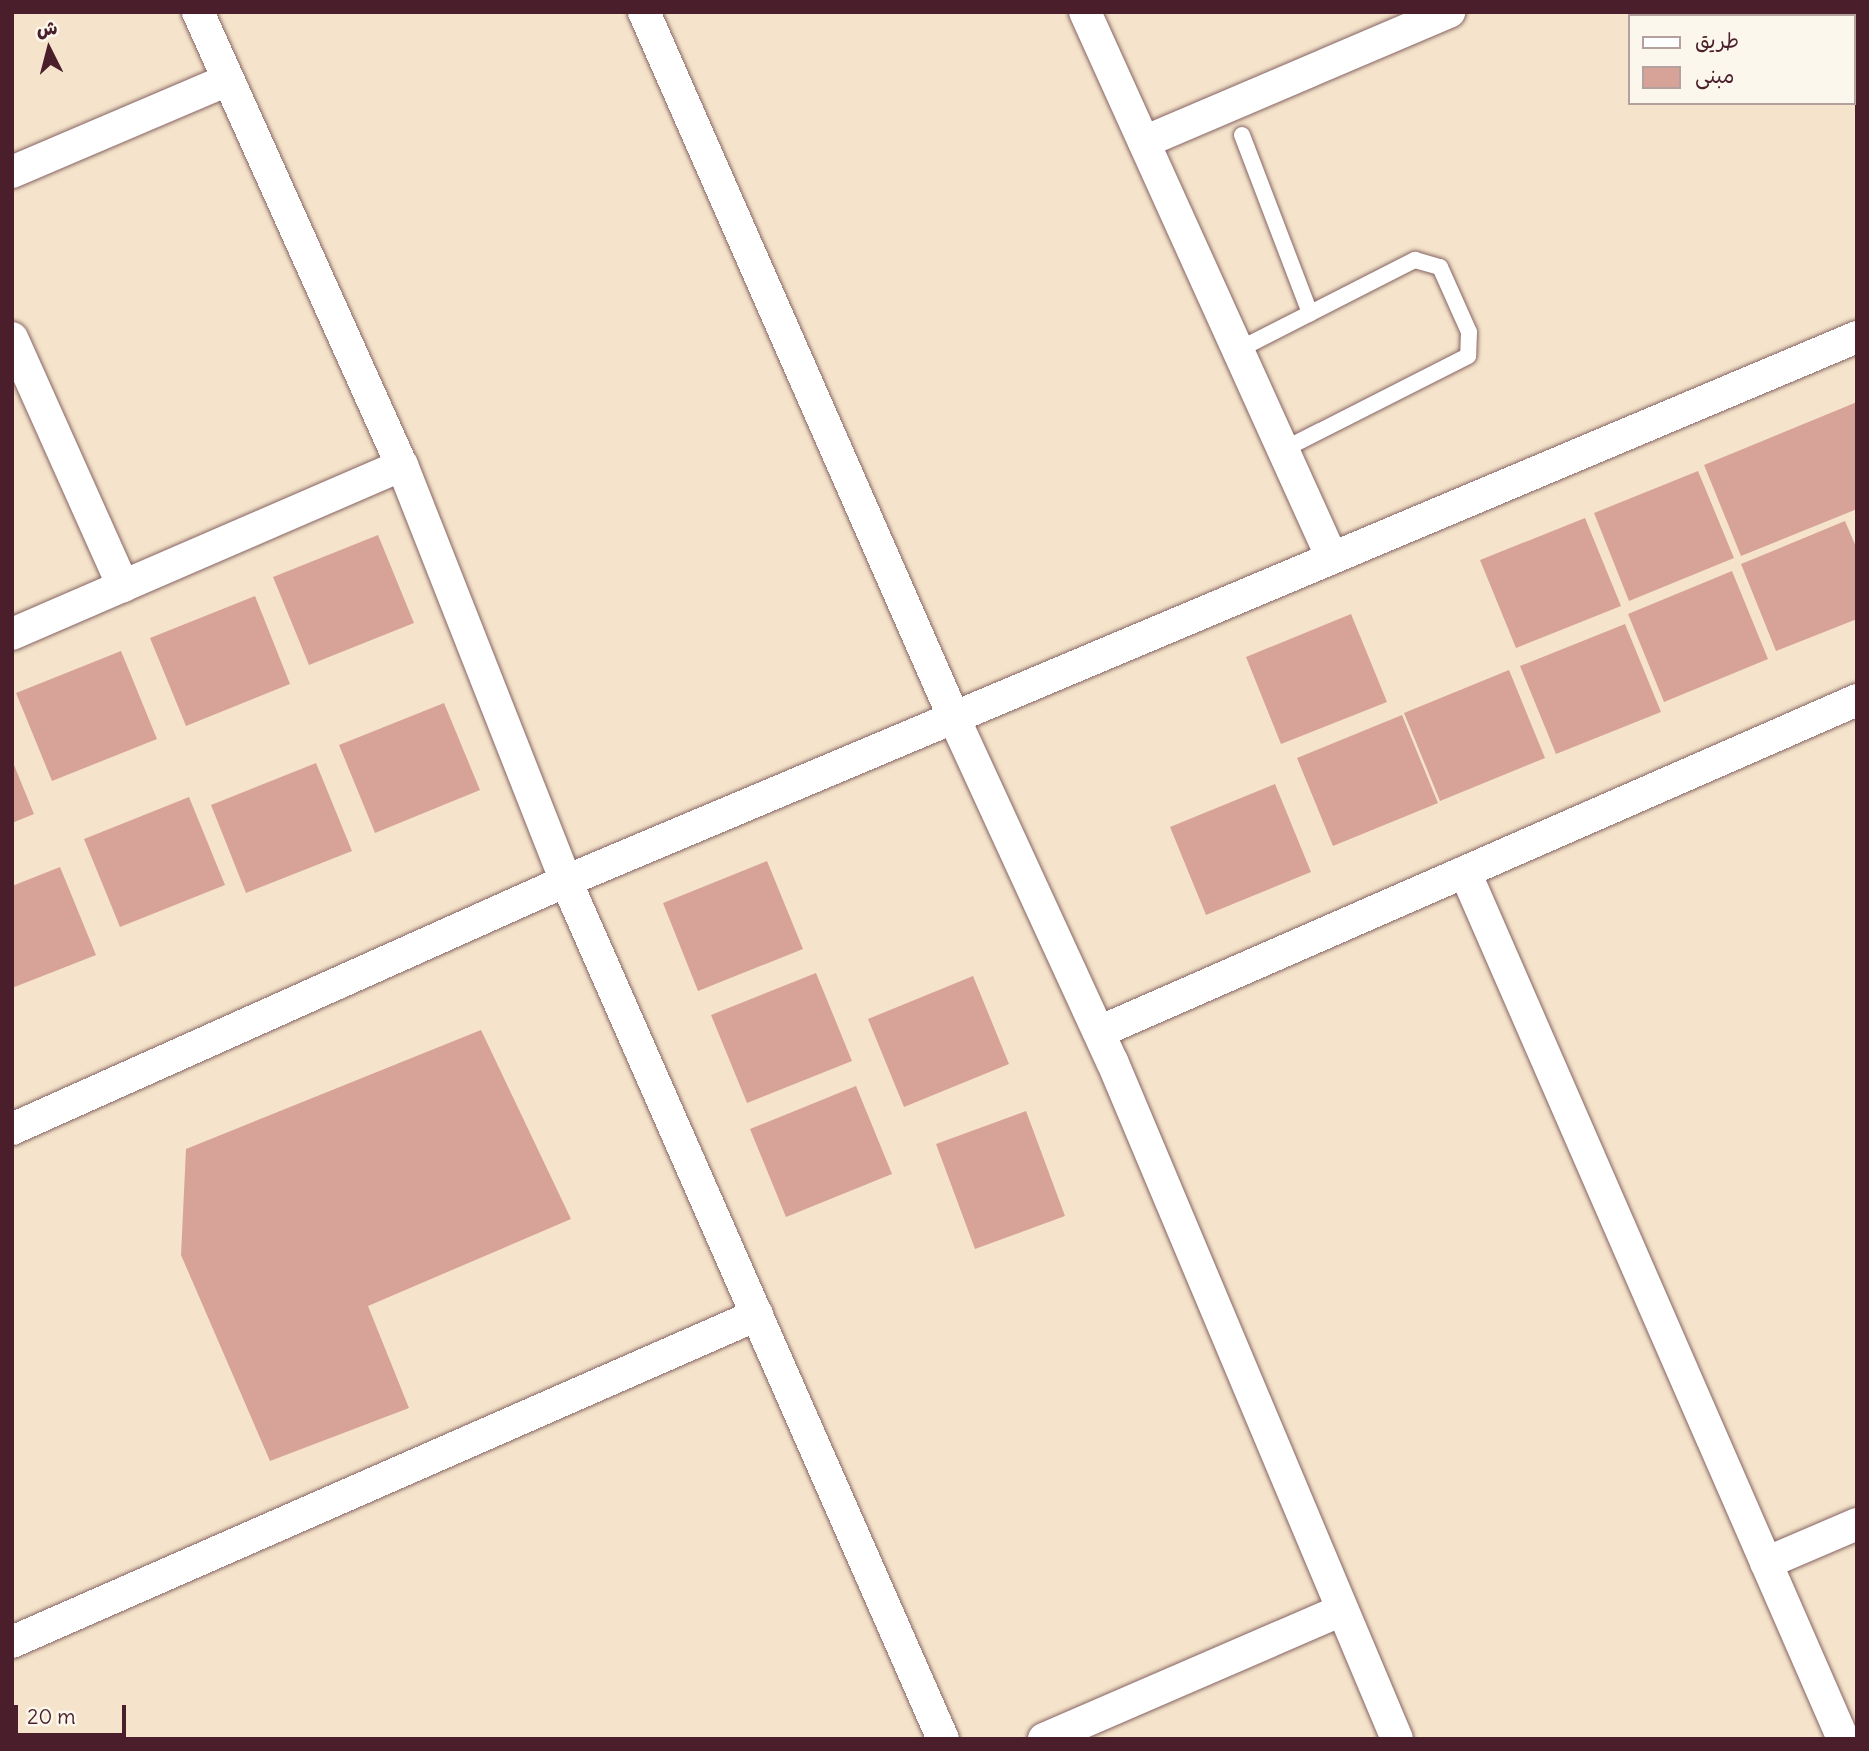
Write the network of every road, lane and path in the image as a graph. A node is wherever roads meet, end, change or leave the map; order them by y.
1 (198, 12) edge
2 (644, 12) edge
3 (1085, 12) edge
4 (1449, 12) edge
5 (228, 80) junction
6 (1242, 135) dead end
7 (1144, 142) junction
8 (12, 172) edge
9 (1310, 313) junction
10 (1857, 337) edge
11 (12, 338) edge
12 (1238, 350) junction
13 (1283, 450) junction
14 (402, 465) junction
15 (1332, 558) junction
16 (123, 586) junction
17 (12, 634) edge
18 (1857, 700) edge
19 (954, 718) junction
20 (1465, 872) junction
21 (566, 881) junction
22 (1099, 1032) junction
23 (12, 1129) edge
24 (757, 1315) junction
25 (1857, 1524) edge
26 (1766, 1563) junction
27 (1342, 1610) junction
28 (12, 1642) edge
29 (943, 1739) edge
30 (1044, 1739) edge
31 (1397, 1739) edge
32 (1843, 1739) edge

1 - 5 street
2 - 19 street
3 - 7 street
4 - 7 street
5 - 8 street
5 - 14 street
6 - 9 lane
7 - 12 street
9 - 12 lane
9 - 13 lane
10 - 15 street
11 - 16 street
12 - 13 street
13 - 15 street
14 - 16 street
14 - 21 street
15 - 19 street
16 - 17 street
18 - 20 street
19 - 21 street
19 - 22 street
20 - 22 street
20 - 26 street
21 - 23 street
21 - 24 street
22 - 27 street
24 - 28 street
24 - 29 street
25 - 26 street
26 - 32 street
27 - 30 street
27 - 31 street

